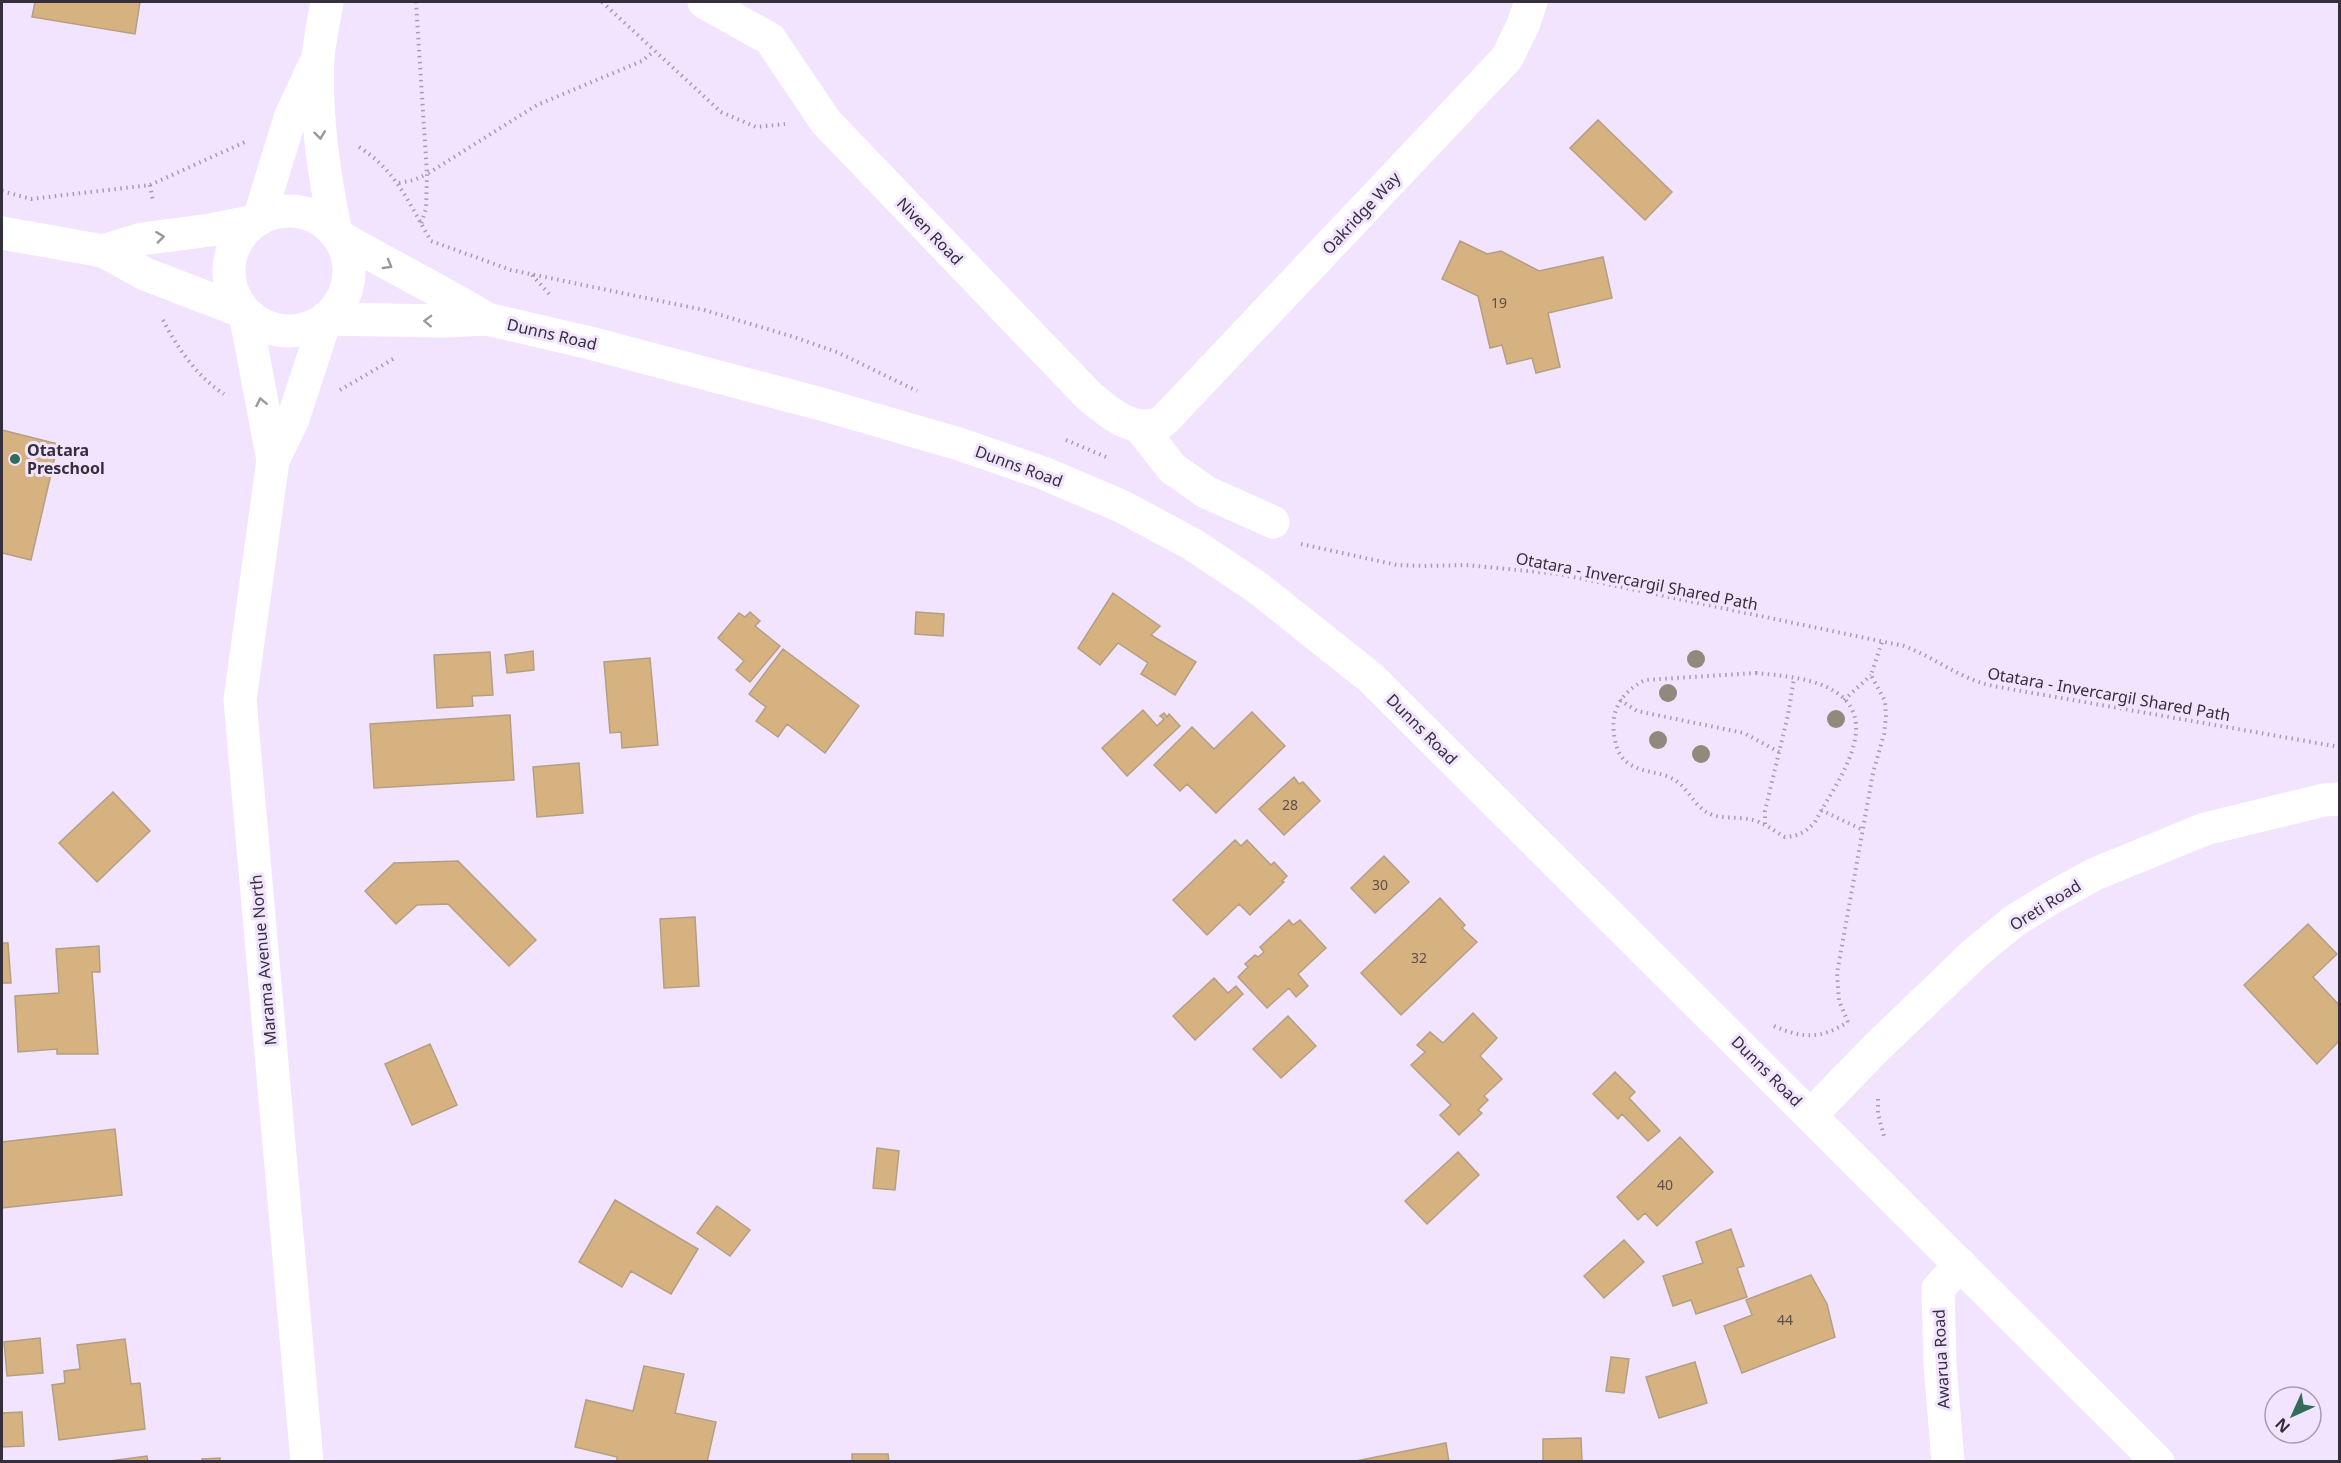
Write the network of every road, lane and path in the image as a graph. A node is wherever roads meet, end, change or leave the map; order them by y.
1 (327, 2) edge
2 (416, 2) edge
3 (602, 2) edge
4 (704, 2) edge
5 (1531, 2) edge
6 (654, 51) junction
7 (318, 56) junction
8 (816, 110) junction
9 (248, 141) dead end
10 (354, 144) dead end
11 (427, 174) junction
12 (399, 183) junction
13 (2, 191) edge
14 (257, 220) junction
15 (421, 224) junction
16 (2, 233) edge
17 (337, 234) junction
18 (431, 242) dead end
19 (103, 251) junction
20 (532, 275) dead end
21 (552, 299) dead end
22 (245, 312) junction
23 (161, 315) dead end
24 (487, 319) junction
25 (326, 320) junction
26 (404, 352) dead end
27 (336, 391) dead end
28 (228, 396) dead end
29 (1139, 426) junction
30 (273, 460) junction
31 (1283, 532) joint
32 (1882, 642) junction
33 (1871, 675) junction
34 (1794, 677) junction
35 (1620, 700) junction
36 (1844, 700) junction
37 (2340, 747) edge
38 (1779, 752) junction
39 (2340, 799) edge
40 (1821, 810) junction
41 (1765, 824) junction
42 (1863, 830) junction
43 (1848, 1022) dead end
44 (1811, 1115) junction
45 (1960, 1264) junction
46 (307, 1461) edge
47 (1948, 1461) edge
48 (2158, 1461) edge

1 - 7 street
2 - 11 path
3 - 6 path
4 - 8 street, Niven Road
5 - 29 street, Oakridge Way
6 - 8 path
6 - 11 path
7 - 14 street
7 -> 17 street
8 - 29 street, Niven Road
9 - 13 path
10 - 12 path
11 - 12 path
11 - 15 path
12 - 15 path
14 - 17 street
19 -> 14 street
14 - 22 street
15 - 18 path
16 - 19 street
17 -> 24 street, Dunns Road
17 - 25 street
19 - 22 street
20 - 21 path
22 - 25 street
30 -> 22 street, Marama Avenue North
23 - 28 path
24 -> 25 street, Dunns Road
24 - 44 street, Dunns Road
25 - 30 street, Marama Avenue North
26 - 27 path
29 - 31 street
30 - 46 street, Marama Avenue North
31 - 32 path, Otatara - Invercargil Shared Path
32 - 33 path
32 - 37 path, Otatara - Invercargil Shared Path
33 - 36 path
33 - 42 path
34 - 35 path
34 - 36 path
34 - 38 path
35 - 38 path
35 - 41 path
36 - 40 path
38 - 41 path
39 - 44 street, Oreti Road
40 - 41 path
40 - 42 path
42 - 43 path
44 - 45 street, Dunns Road
45 - 47 street, Awarua Road
45 - 48 street, Dunns Road

